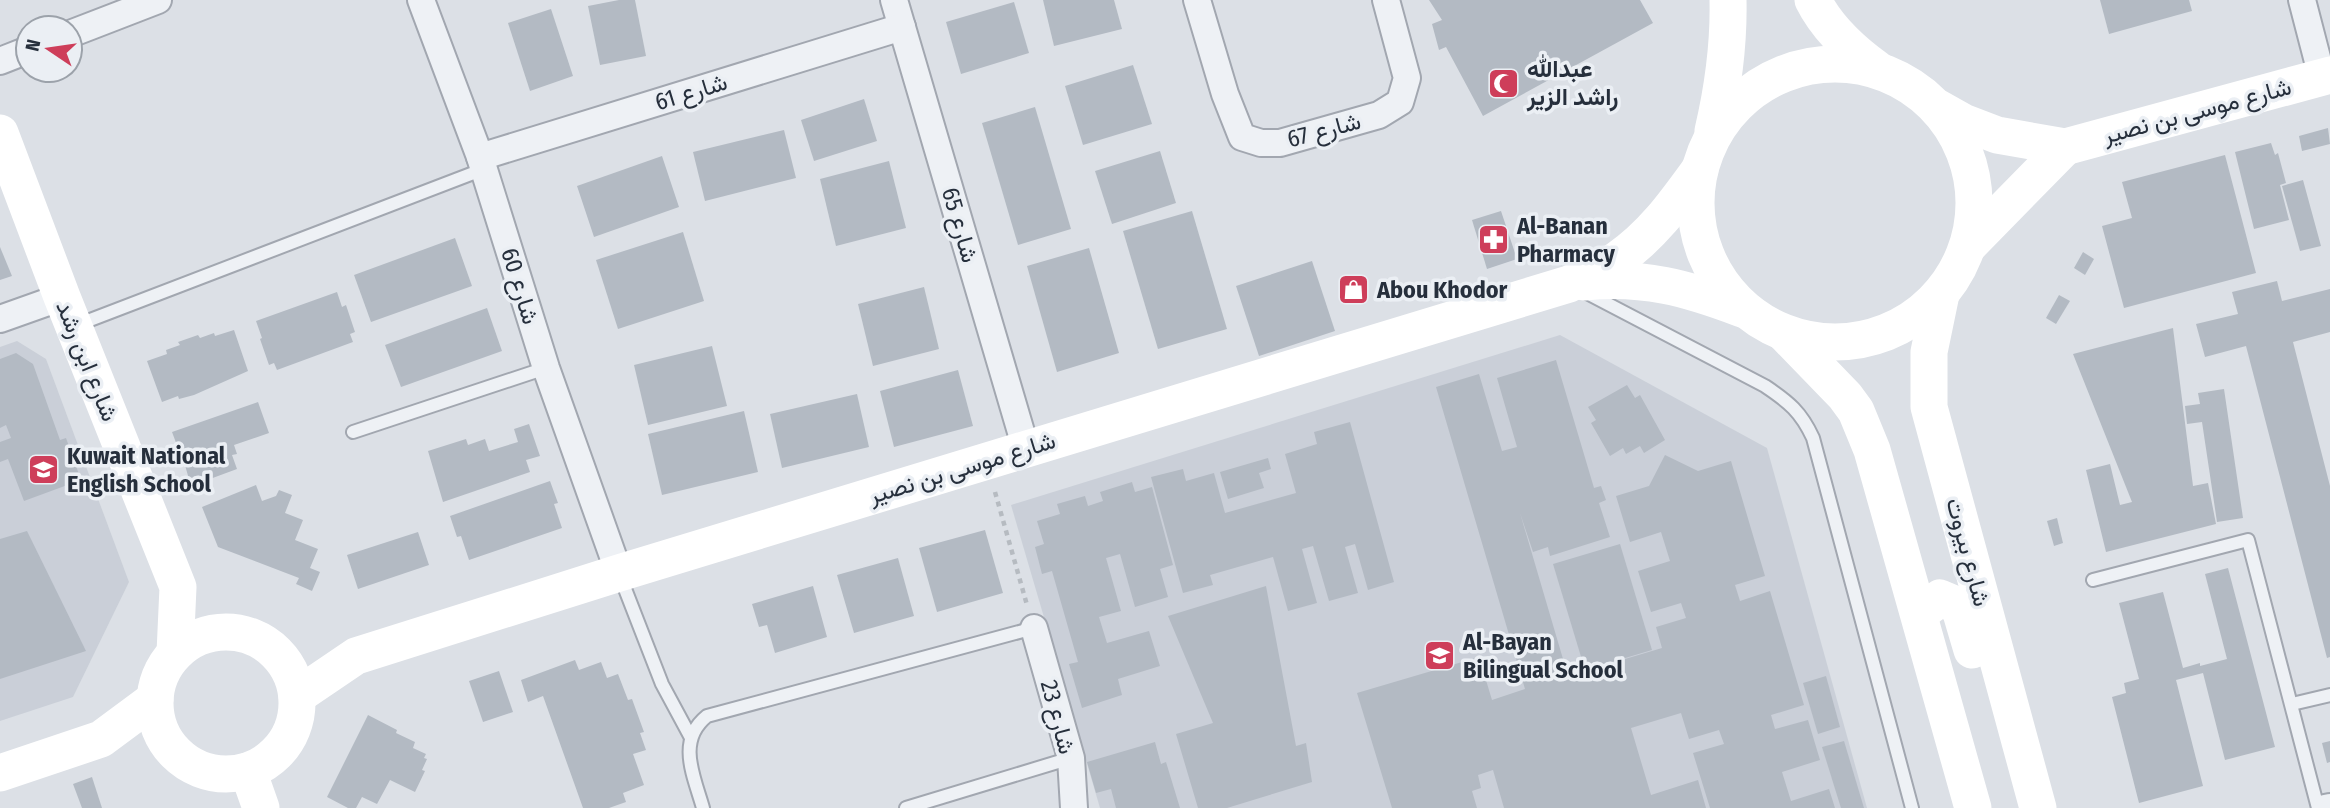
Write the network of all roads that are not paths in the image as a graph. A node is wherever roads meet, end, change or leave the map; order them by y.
1 (158, 0) edge
2 (421, 0) edge
3 (894, 0) edge
4 (1197, 0) edge
5 (1386, 0) edge
6 (1728, 0) edge
7 (1813, 0) edge
8 (2302, 0) edge
9 (902, 27) junction
10 (84, 29) edge
11 (1877, 69) junction
12 (2326, 76) edge
13 (1937, 107) junction
14 (0, 133) edge
15 (2065, 147) junction
16 (1705, 154) junction
17 (482, 163) junction
18 (1968, 246) junction
19 (1569, 284) junction
20 (1941, 293) junction
21 (1744, 310) junction
22 (68, 312) junction
23 (0, 319) edge
24 (1785, 334) junction
25 (546, 368) junction
26 (353, 432) dead end
27 (1026, 449) junction
28 (619, 573) junction
29 (2094, 580) dead end
30 (178, 587) junction
31 (1919, 614) junction
32 (1034, 628) joint
33 (230, 631) junction
34 (276, 651) junction
35 (175, 653) junction
36 (356, 656) junction
37 (2330, 695) edge
38 (297, 696) junction
39 (155, 699) junction
40 (2292, 705) junction
41 (690, 736) junction
42 (101, 739) junction
43 (169, 745) junction
44 (1071, 758) junction
45 (248, 771) junction
46 (0, 773) edge
47 (929, 805) edge
48 (261, 808) edge
49 (703, 808) edge
50 (906, 808) edge
51 (1074, 808) edge
52 (1912, 808) edge
53 (1973, 808) edge
54 (2031, 808) edge
55 (2038, 808) edge
56 (2318, 808) edge

1 - 10 street
2 - 17 street, شارع 60
3 - 9 street, شارع 65
4 - 5 street, شارع 67
6 - 16 street
7 - 11 street
8 - 12 street
9 - 17 street, شارع 61
9 - 27 street, شارع 65
11 - 13 street
11 - 16 street, شارع موسى بن نصير
12 - 15 street, شارع موسى بن نصير
13 - 15 street, شارع موسى بن نصير
13 - 18 street
14 - 22 street, شارع ابن رشد
15 - 18 street
16 - 19 street, شارع موسى بن نصير
16 - 21 street
17 - 22 lane
17 - 25 street, شارع 60
18 - 20 street
19 - 21 street, شارع موسى بن نصير
19 - 27 street, شارع موسى بن نصير
19 - 52 lane
20 - 24 street
20 - 55 street, شارع بيروت
21 - 24 street
22 - 23 street
22 - 30 street, شارع ابن رشد
24 - 31 street
25 - 26 lane
25 - 28 street, شارع 60
27 - 28 street, شارع موسى بن نصير
28 - 36 street, شارع موسى بن نصير
28 - 41 lane
29 - 40 lane
30 - 33 street, شارع ابن رشد
30 - 35 street, شارع ابن رشد
31 - 53 street
31 - 54 street
32 - 41 lane
32 - 44 street, شارع 23
33 - 34 street
33 - 35 street
34 - 36 street, شارع موسى بن نصير
34 - 38 street
35 - 39 street
36 - 38 street, شارع موسى بن نصير
37 - 40 lane
38 - 45 street
39 - 42 street
39 - 43 street
40 - 56 lane
41 - 49 lane
42 - 43 street
42 - 46 street
43 - 45 street
44 - 47 lane
44 - 51 street, شارع 23
45 - 48 street
47 - 50 lane

